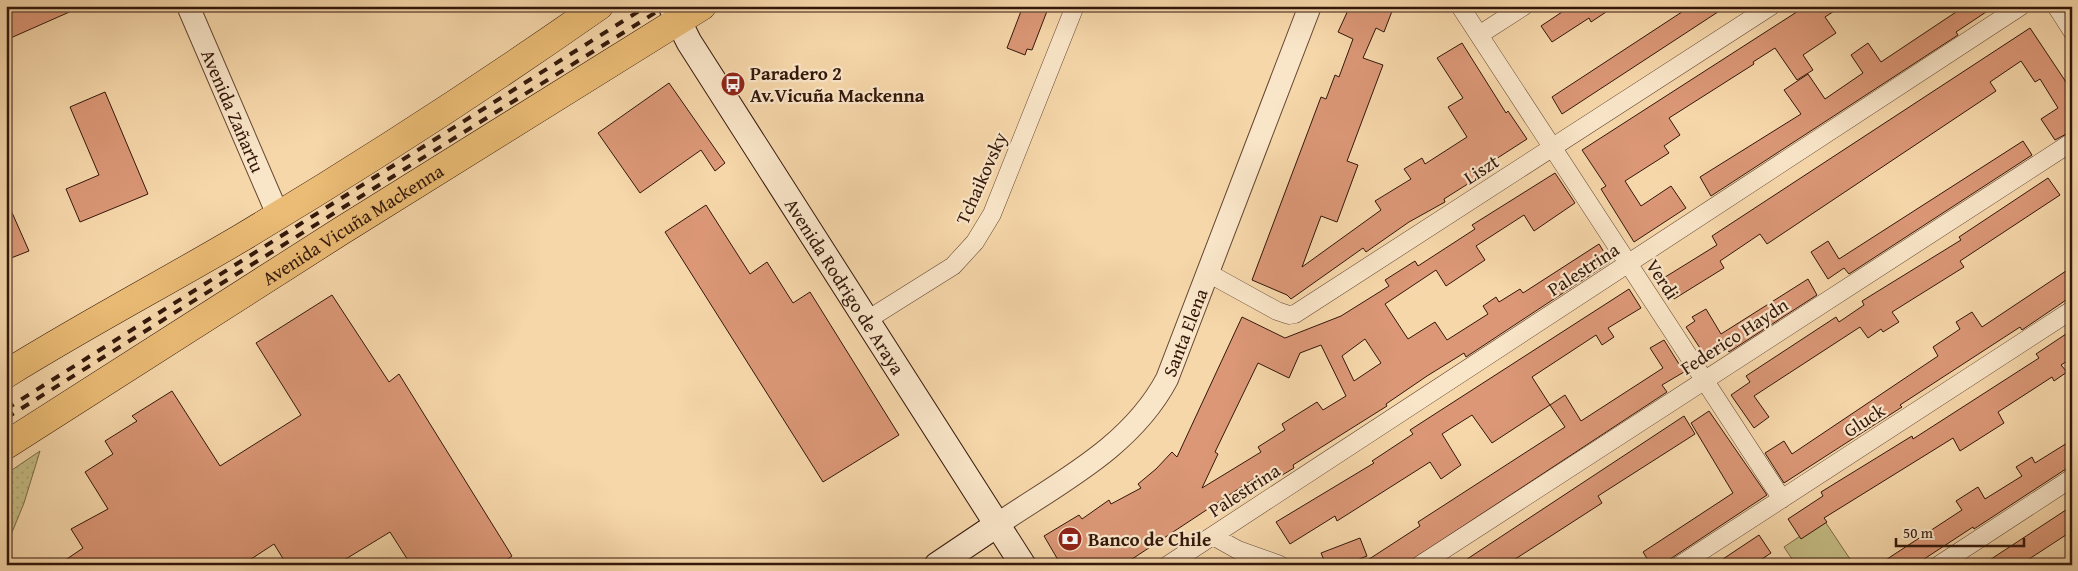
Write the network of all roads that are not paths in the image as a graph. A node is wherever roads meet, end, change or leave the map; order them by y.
1 (188, 6) edge
2 (599, 6) edge
3 (702, 6) edge
4 (1075, 6) edge
5 (1310, 6) edge
6 (1460, 6) edge
7 (1524, 6) edge
8 (1771, 6) edge
9 (2021, 6) edge
10 (2056, 6) edge
11 (674, 14) edge
12 (2072, 31) edge
13 (1479, 36) junction
14 (2072, 142) edge
15 (1553, 148) junction
16 (278, 215) junction
17 (1629, 264) junction
18 (1208, 273) junction
19 (2072, 310) edge
20 (867, 320) junction
21 (6, 374) edge
22 (1704, 380) junction
23 (6, 445) edge
24 (2072, 478) edge
25 (1782, 498) junction
26 (998, 524) junction
27 (1213, 536) junction
28 (951, 561) edge
29 (1023, 565) edge
30 (1168, 565) edge
31 (1280, 565) edge
32 (1420, 565) edge
33 (1680, 565) edge
34 (1939, 565) edge

1 - 16 street, Avenida Zañartu
2 - 16 main road
3 - 11 main road, Avenida Vicuña Mackenna
4 - 20 street, Tchaikovsky
5 - 18 street, Santa Elena
6 - 13 street, Verdi
7 - 13 street
8 - 15 street, Liszt
9 - 17 street, Palestrina
10 - 12 street
11 - 20 main road, Avenida Rodrigo de Araya
11 - 23 main road, Avenida Vicuña Mackenna
13 - 15 street, Verdi
14 - 22 street, Federico Haydn
15 - 17 street, Verdi
15 - 18 street, Liszt
16 - 21 main road
17 - 22 street, Verdi
17 - 27 street, Palestrina
18 - 26 street, Santa Elena
19 - 25 street, Gluck
20 - 26 main road, Avenida Rodrigo de Araya
22 - 25 street, Verdi
22 - 32 street, Federico Haydn
24 - 34 street
25 - 33 street, Gluck
26 - 28 main road, Santa Elena
26 - 29 main road, Avenida Rodrigo de Araya
27 - 30 street, Palestrina
27 - 31 street

